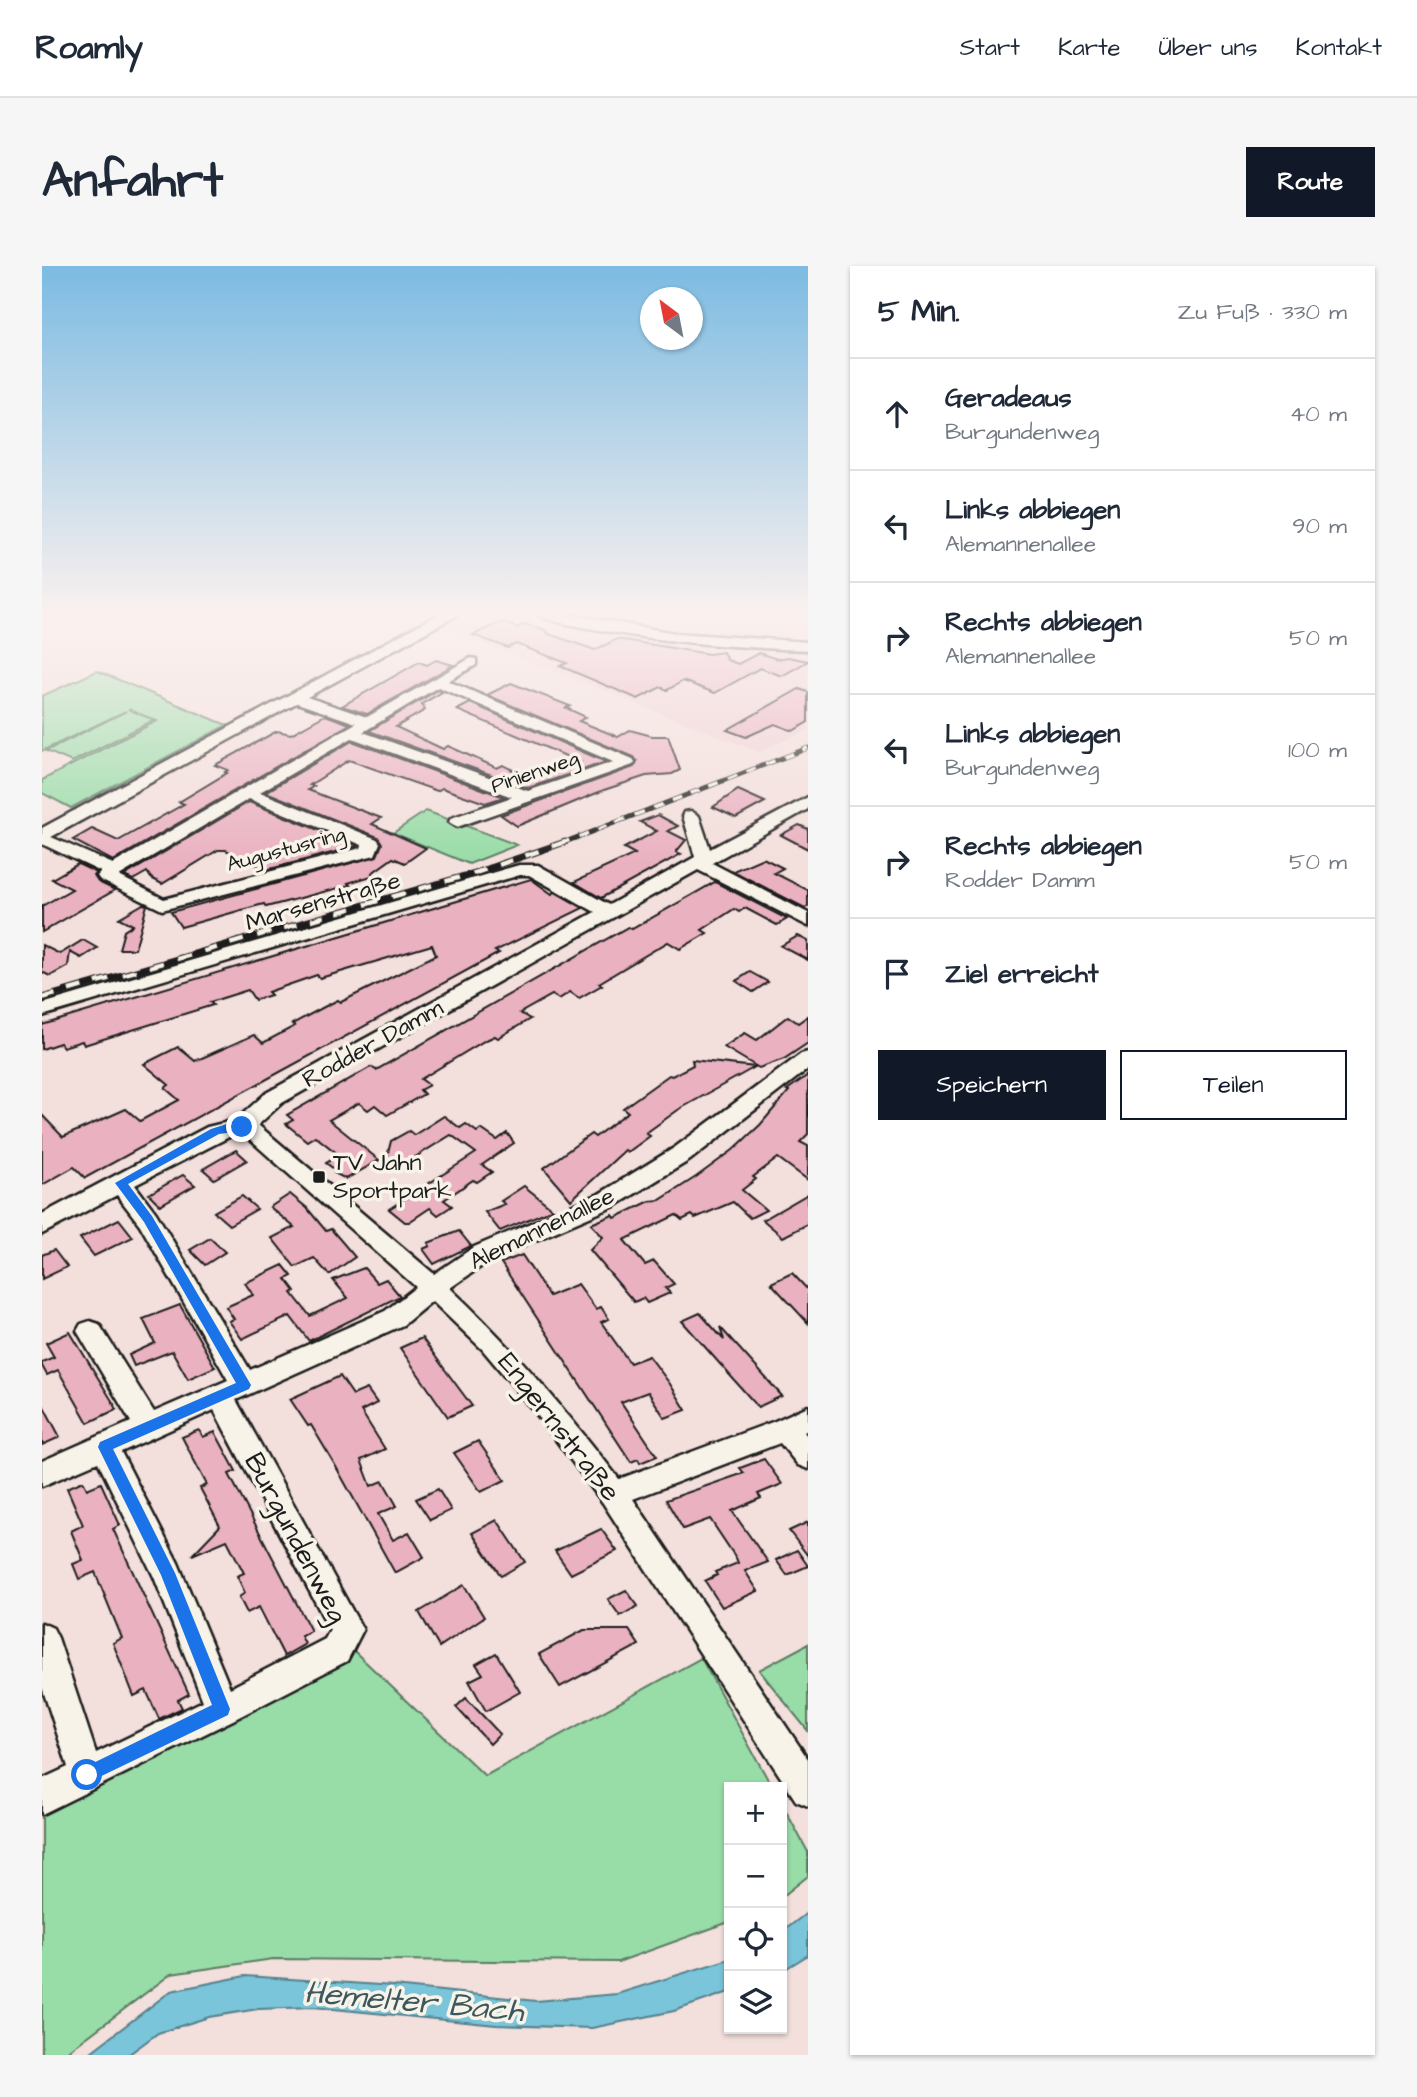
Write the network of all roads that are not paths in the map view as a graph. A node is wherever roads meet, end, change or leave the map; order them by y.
1 (304, 696) edge
2 (412, 696) edge
3 (471, 696) edge
4 (299, 699) junction
5 (369, 722) junction
6 (352, 733) junction
7 (248, 793) junction
8 (528, 797) junction
9 (808, 802) edge
10 (691, 816) dead end
11 (457, 822) dead end
12 (42, 837) edge
13 (703, 862) junction
14 (114, 871) junction
15 (610, 913) junction
16 (808, 920) edge
17 (42, 1010) edge
18 (808, 1059) edge
19 (242, 1127) junction
20 (121, 1183) junction
21 (42, 1225) edge
22 (433, 1287) junction
23 (90, 1331) dead end
24 (232, 1391) junction
25 (796, 1423) edge
26 (148, 1427) junction
27 (104, 1447) junction
28 (808, 1457) edge
29 (43, 1471) edge
30 (613, 1494) junction
31 (42, 1639) edge
32 (222, 1709) junction
33 (87, 1775) junction
34 (808, 1789) edge
35 (42, 1797) edge

1 - 4 main road
2 - 5 street
3 - 8 street, Pinienweg
4 - 5 street
4 - 12 main road
5 - 6 street
6 - 7 street
6 - 8 street
7 - 14 street
7 - 14 street, Augustusring
8 - 11 street, Pinienweg
9 - 13 street, Rodder Damm
10 - 13 street
12 - 14 street, Augustusring
13 - 15 street, Rodder Damm
13 - 16 street
15 - 17 street, Marsenstraße
15 - 19 street, Rodder Damm
18 - 22 street, Alemannenallee
19 - 20 street, Rodder Damm
19 - 22 street, Engernstraße
20 - 21 street, Rodder Damm
20 - 24 street, Burgundenweg
22 - 24 street, Alemannenallee
22 - 30 street, Engernstraße
23 - 26 street
24 - 26 street, Alemannenallee
24 - 32 street, Burgundenweg
25 - 28 street
25 - 30 street
26 - 27 street, Alemannenallee
27 - 29 street, Alemannenallee
27 - 32 street
30 - 34 street, Engernstraße
31 - 33 street
32 - 33 street, Burgundenweg
33 - 35 street, Burgundenweg

